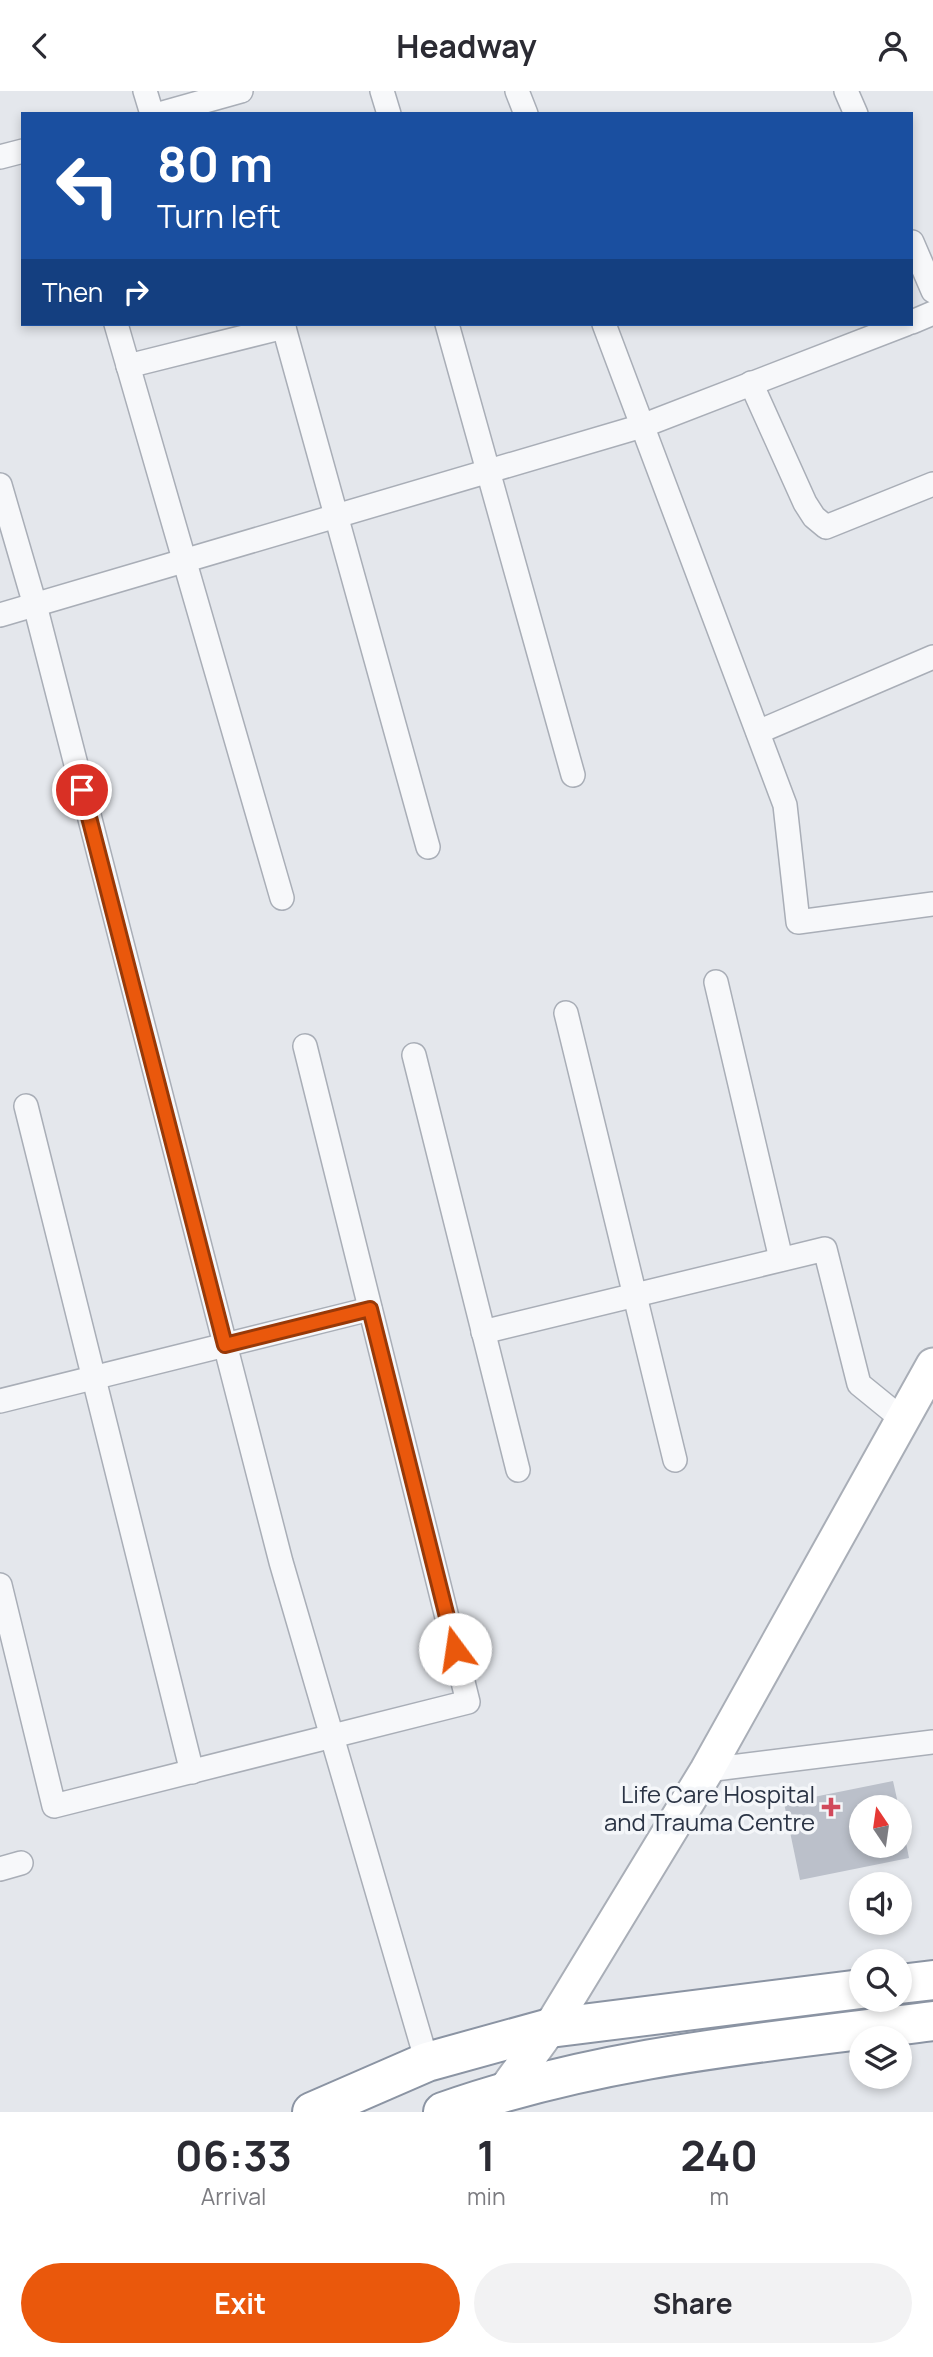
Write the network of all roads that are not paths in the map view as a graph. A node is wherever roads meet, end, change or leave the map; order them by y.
1 (145, 91) edge
2 (382, 91) edge
3 (517, 91) edge
4 (229, 101) edge
5 (151, 112) edge
6 (170, 112) edge
7 (388, 112) edge
8 (525, 112) edge
9 (21, 152) edge
10 (0, 157) edge
11 (913, 245) edge
12 (933, 292) edge
13 (933, 313) edge
14 (913, 321) edge
15 (117, 326) edge
16 (279, 326) edge
17 (283, 326) edge
18 (448, 326) edge
19 (605, 326) edge
20 (901, 326) edge
21 (128, 366) junction
22 (751, 383) junction
23 (642, 426) junction
24 (488, 471) junction
25 (933, 484) edge
26 (0, 485) edge
27 (337, 516) junction
28 (185, 561) junction
29 (35, 605) junction
30 (0, 615) edge
31 (933, 657) edge
32 (758, 733) junction
33 (573, 775) dead end
34 (428, 847) dead end
35 (282, 898) dead end
36 (933, 904) edge
37 (716, 982) dead end
38 (566, 1013) dead end
39 (305, 1046) dead end
40 (414, 1055) dead end
41 (26, 1106) dead end
42 (781, 1259) junction
43 (635, 1295) junction
44 (370, 1309) junction
45 (483, 1332) junction
46 (225, 1345) junction
47 (933, 1365) edge
48 (93, 1378) junction
49 (0, 1401) edge
50 (902, 1419) junction
51 (675, 1460) dead end
52 (518, 1470) dead end
53 (0, 1585) edge
54 (332, 1737) junction
55 (933, 1742) edge
56 (707, 1770) junction
57 (192, 1772) junction
58 (933, 1980) edge
59 (912, 1983) edge
60 (849, 1991) edge
61 (933, 2021) edge
62 (550, 2028) junction
63 (427, 2062) junction
64 (503, 2093) junction
65 (312, 2112) edge
66 (443, 2112) edge

1 - 5 street
2 - 7 street
3 - 8 street
4 - 6 street
9 - 10 street
11 - 12 street
13 - 14 street
15 - 21 street
16 - 21 street
17 - 27 street
18 - 24 street
19 - 23 street
20 - 22 street
21 - 28 street
22 - 23 street
22 - 25 street
23 - 24 street
23 - 32 street
24 - 27 street
24 - 33 street
26 - 29 street
27 - 28 street
27 - 34 street
28 - 29 street
28 - 35 street
29 - 30 street
29 - 46 street
31 - 32 street
32 - 36 street
37 - 42 street
38 - 43 street
39 - 44 street
40 - 45 street
41 - 48 street
42 - 43 street
42 - 50 street
43 - 45 street
43 - 51 street
44 - 46 street
44 - 54 street
45 - 52 street
46 - 48 street
46 - 54 street
47 - 50 street
48 - 49 street
48 - 57 street
50 - 56 street
53 - 57 street
54 - 57 street
54 - 63 street
55 - 56 street
56 - 62 street
58 - 59 highway
60 - 62 highway
61 - 64 highway
62 - 63 highway
62 - 64 street
63 - 65 highway
64 - 66 highway

